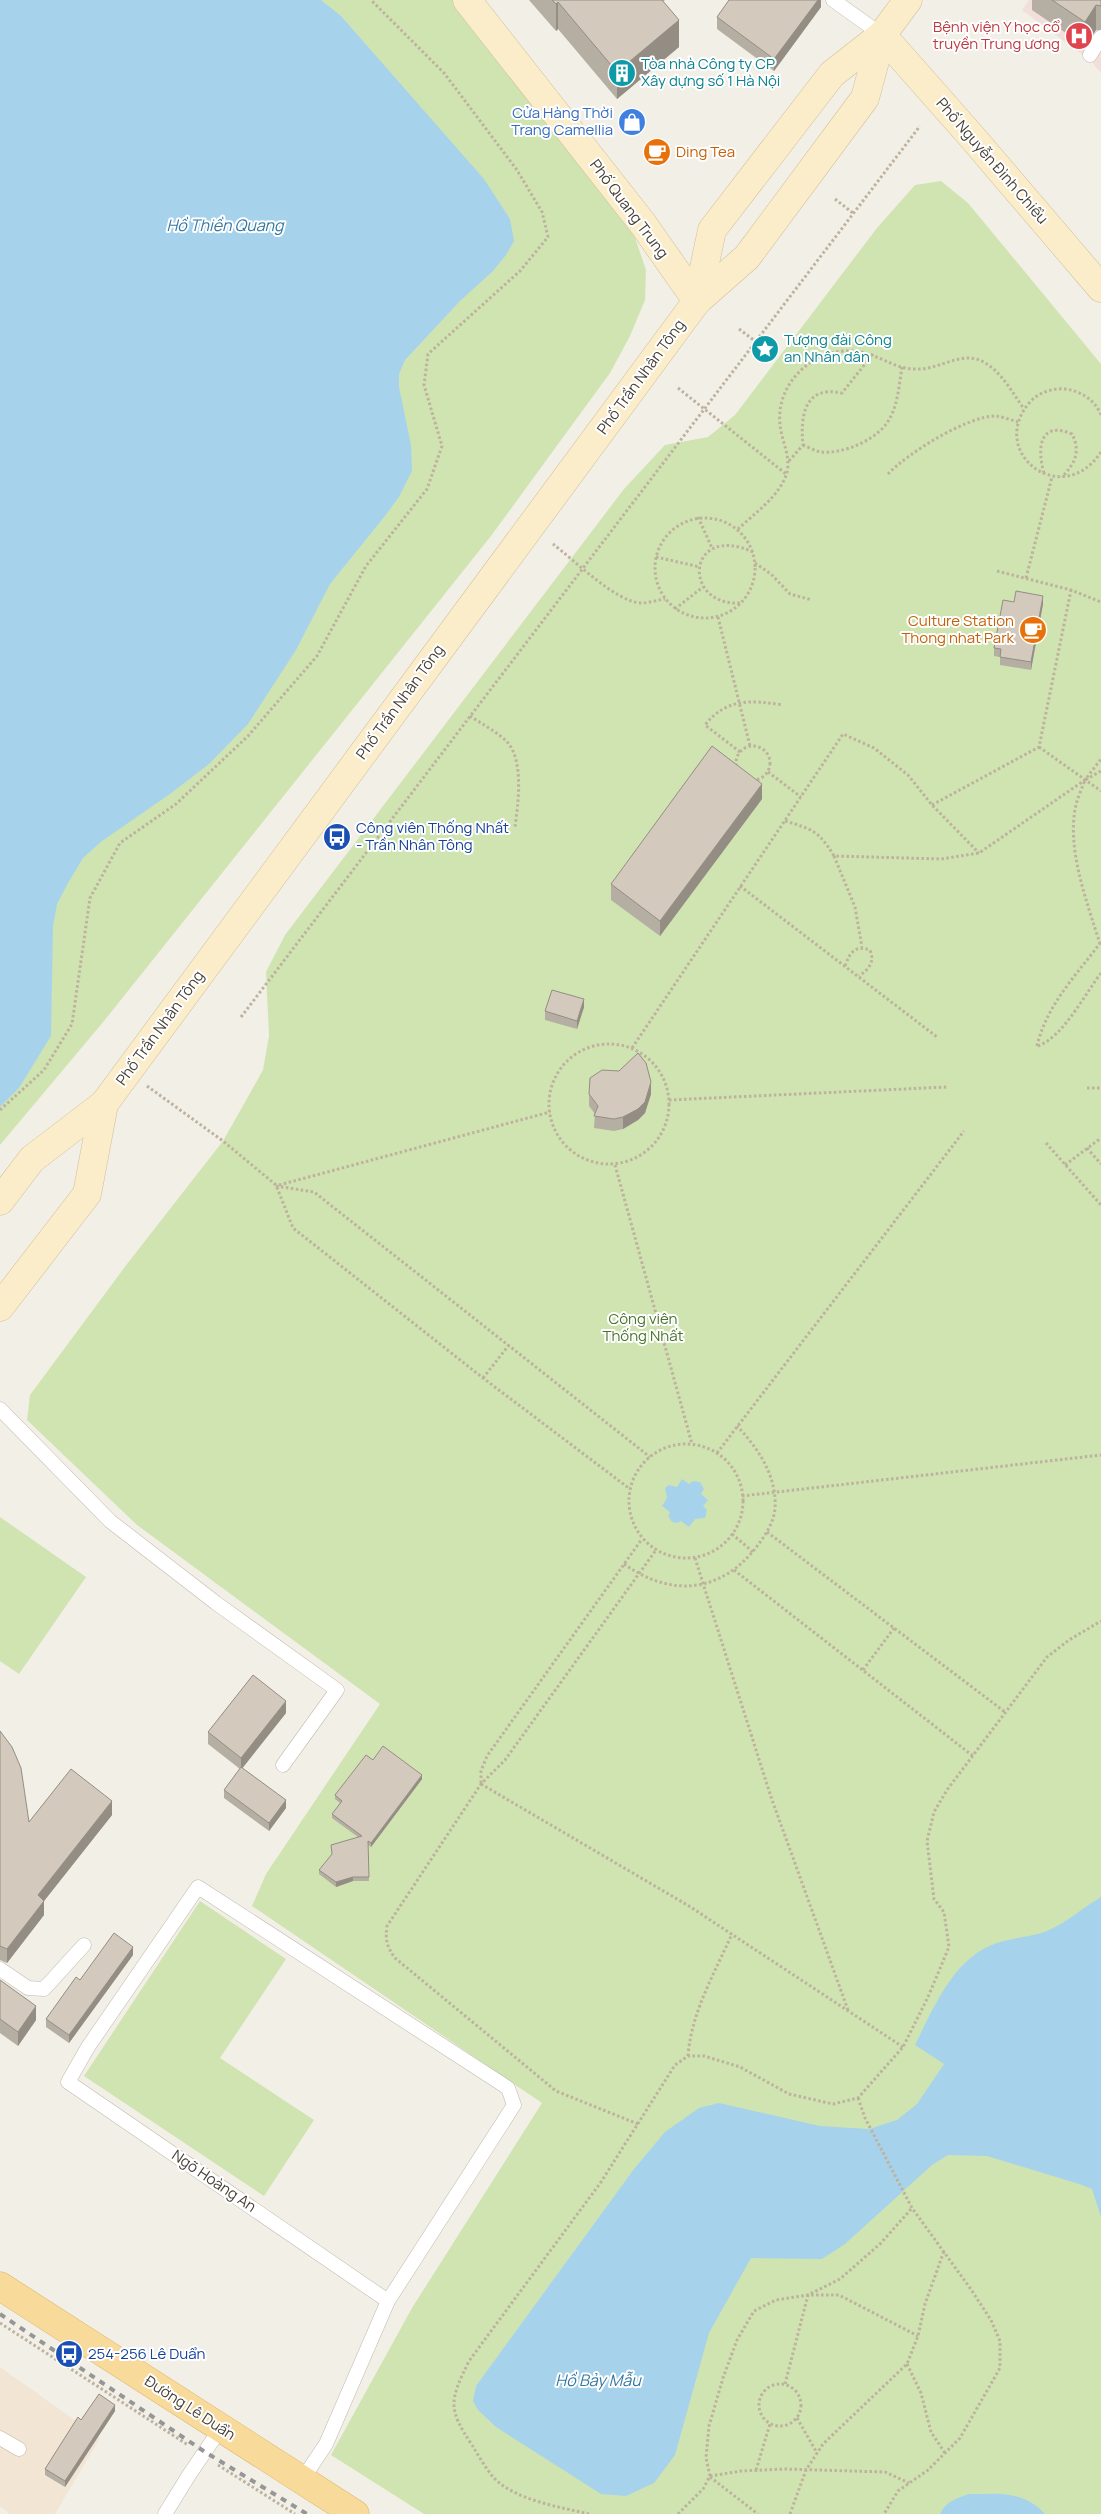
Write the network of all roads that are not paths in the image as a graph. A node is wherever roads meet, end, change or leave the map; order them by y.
1 (467, 0) edge
2 (833, 0) edge
3 (908, 0) edge
4 (882, 35) junction
5 (1101, 38) edge
6 (1090, 55) dead end
7 (1101, 288) edge
8 (697, 301) junction
9 (104, 1104) junction
10 (0, 1201) edge
11 (0, 1307) edge
12 (0, 1409) edge
13 (283, 1766) dead end
14 (84, 1945) dead end
15 (0, 1969) edge
16 (0, 2286) edge
17 (388, 2301) junction
18 (222, 2428) junction
19 (0, 2438) edge
20 (18, 2449) dead end
21 (302, 2480) junction
22 (165, 2514) edge
23 (355, 2514) edge

1 - 8 street, Phố Quang Trung
2 - 4 lane
3 - 4 street, Phố Trần Nhân Tông
4 - 7 street, Phố Nguyễn Đình Chiểu
4 - 8 street, Phố Trần Nhân Tông
4 - 8 street, Phố Trần Nhân Tông
5 - 6 lane
8 - 9 street, Phố Trần Nhân Tông
9 - 10 street, Phố Trần Nhân Tông
9 - 11 street, Phố Trần Nhân Tông
12 - 13 lane
14 - 15 lane
16 - 18 main road, Đường Lê Duẩn
17 - 17 lane, Ngõ Hoàng An
17 - 21 lane
18 - 21 main road, Đường Lê Duẩn
18 - 22 lane
19 - 20 lane
21 - 23 main road, Đường Lê Duẩn

